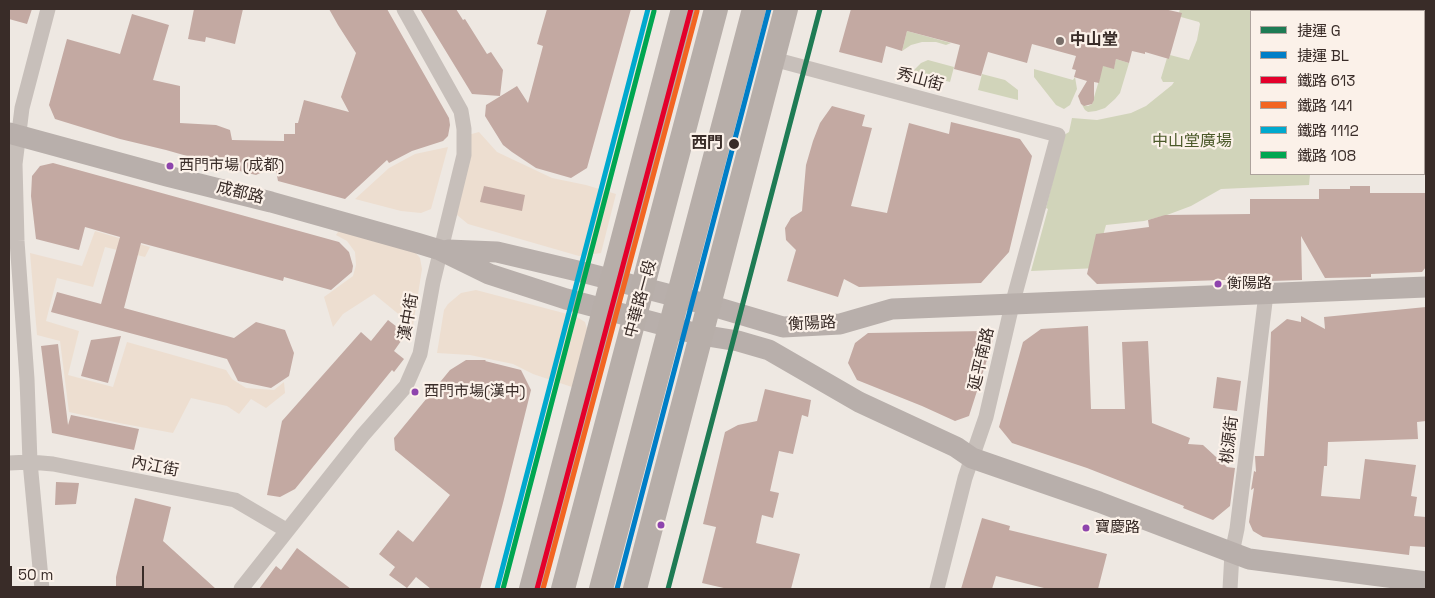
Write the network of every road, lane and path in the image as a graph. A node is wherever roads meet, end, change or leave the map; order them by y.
1 (48, 9) edge
2 (404, 9) edge
3 (683, 9) edge
4 (716, 9) edge
5 (754, 9) edge
6 (786, 9) edge
7 (773, 59) junction
8 (14, 134) edge
9 (1058, 135) joint
10 (440, 250) junction
11 (613, 280) junction
12 (1426, 287) edge
13 (644, 288) junction
14 (1266, 294) junction
15 (679, 297) junction
16 (709, 305) junction
17 (1012, 305) junction
18 (606, 308) junction
19 (636, 316) junction
20 (671, 326) junction
21 (702, 335) junction
22 (972, 458) junction
23 (30, 462) junction
24 (9, 463) edge
25 (286, 530) junction
26 (1232, 553) junction
27 (1426, 582) edge
28 (42, 589) edge
29 (241, 589) edge
30 (532, 589) edge
31 (563, 589) edge
32 (601, 589) edge
33 (635, 589) edge
34 (936, 589) edge
35 (1230, 589) edge

1 - 8 street
2 - 10 street, 漢中街
3 - 11 main road, 中華路一段
4 - 13 main road, 中華路一段
5 - 15 main road
6 - 7 main road
7 - 9 street, 秀山街
7 - 16 main road
8 - 10 street, 成都路
8 - 23 street
9 - 17 street, 延平南路
10 - 11 street, 成都路
10 - 18 street, 成都路
10 - 25 street, 漢中街
11 - 13 street, 成都路
11 - 18 main road, 中華路一段
12 - 14 street, 衡陽路
13 - 15 street, 成都路
13 - 19 main road, 中華路一段
14 - 17 street, 衡陽路
14 - 26 street, 桃源街
15 - 16 street, 成都路
15 - 20 main road
16 - 17 street, 衡陽路
16 - 21 main road
17 - 22 street, 延平南路
18 - 19 street, 成都路
18 - 30 main road, 中華路一段
19 - 20 street, 成都路
19 - 31 main road, 中華路一段
20 - 21 street, 成都路
20 - 32 main road
21 - 22 street
21 - 33 main road
22 - 26 street
22 - 34 street, 延平南路
23 - 24 street, 內江街
23 - 25 street, 內江街
23 - 28 street
25 - 29 street, 漢中街
26 - 27 street
26 - 35 street, 桃源街

